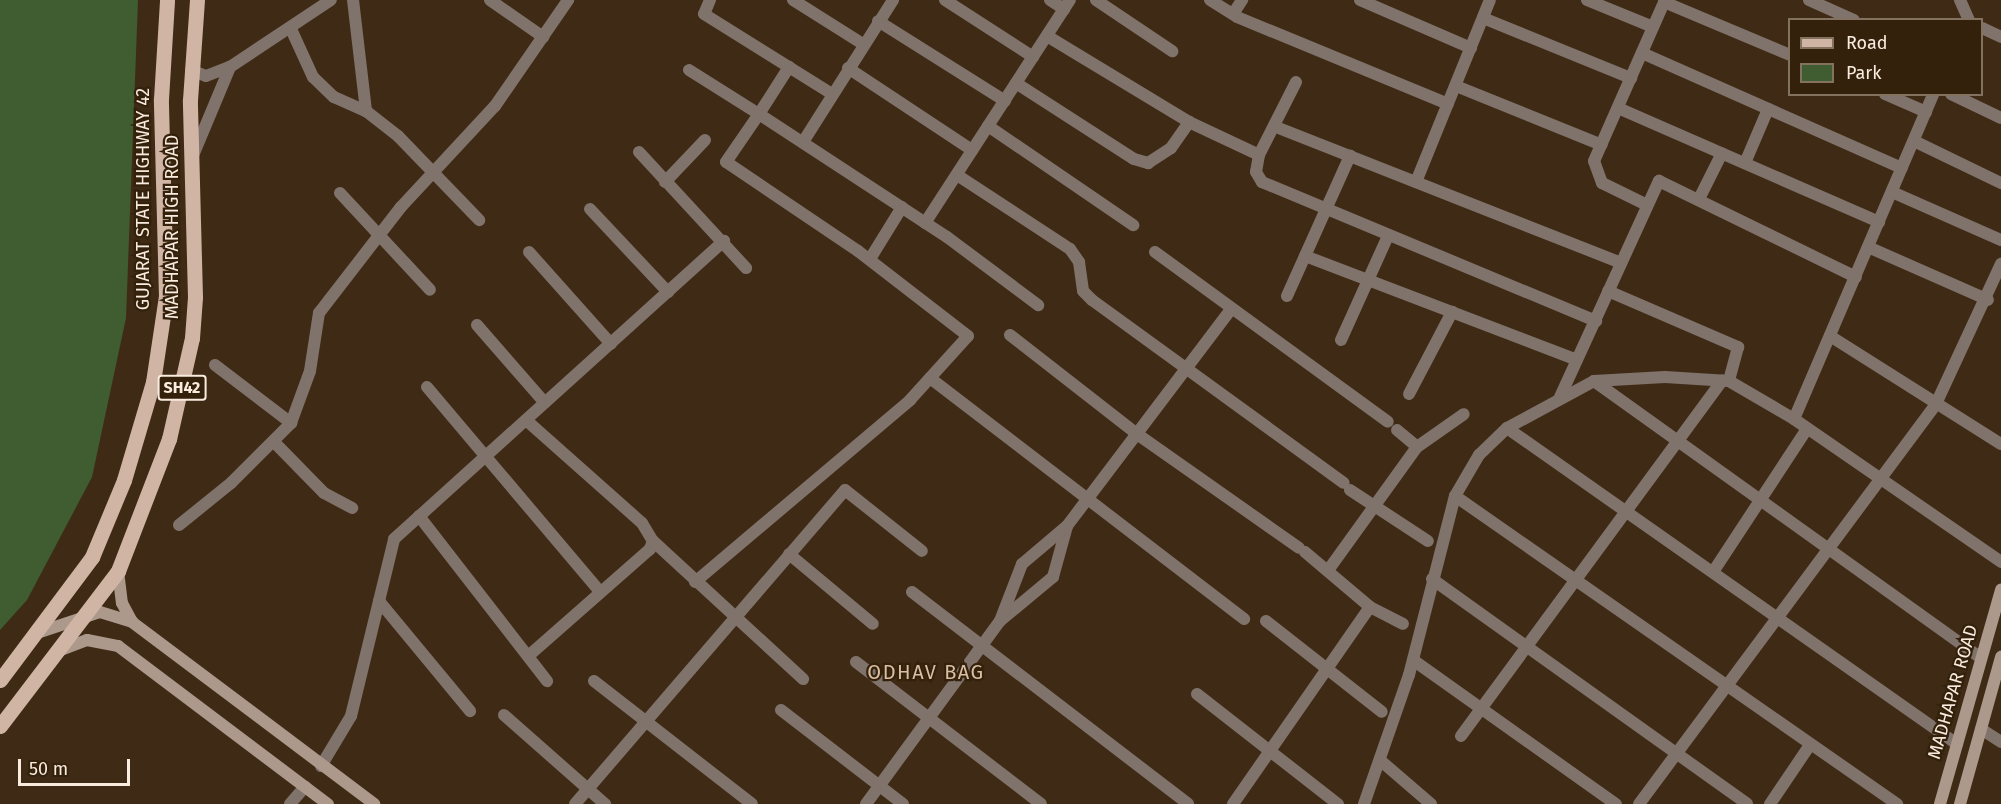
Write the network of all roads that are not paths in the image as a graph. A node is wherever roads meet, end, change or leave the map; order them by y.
1 (168, 0) edge
2 (197, 0) edge
3 (331, 0) edge
4 (354, 0) edge
5 (490, 0) edge
6 (568, 0) edge
7 (710, 0) edge
8 (793, 0) edge
9 (892, 0) edge
10 (945, 0) edge
11 (1050, 0) edge
12 (1096, 0) edge
13 (1210, 0) edge
14 (1242, 0) edge
15 (1360, 0) edge
16 (1490, 0) edge
17 (1587, 0) edge
18 (1809, 0) edge
19 (1960, 0) edge
20 (1665, 1) edge
21 (1067, 4) edge
22 (1233, 14) junction
23 (1483, 18) junction
24 (1850, 18) edge
25 (1968, 18) edge
26 (878, 21) junction
27 (1653, 27) junction
28 (1983, 28) edge
29 (291, 29) junction
30 (1047, 36) junction
31 (543, 37) junction
32 (2001, 37) edge
33 (862, 44) junction
34 (1472, 48) junction
35 (1172, 51) dead end
36 (1642, 53) junction
37 (1788, 54) edge
38 (1033, 57) junction
39 (230, 67) junction
40 (789, 67) junction
41 (848, 68) junction
42 (191, 70) junction
43 (689, 70) dead end
44 (1631, 78) junction
45 (1296, 82) dead end
46 (1016, 83) junction
47 (1456, 86) junction
48 (832, 94) junction
49 (1890, 96) edge
50 (1933, 96) edge
51 (1955, 96) edge
52 (1005, 101) junction
53 (1448, 104) junction
54 (1618, 108) junction
55 (1768, 109) junction
56 (366, 111) junction
57 (1926, 112) junction
58 (759, 114) junction
59 (2001, 118) edge
60 (1189, 122) junction
61 (988, 126) junction
62 (1276, 127) junction
63 (705, 140) dead end
64 (1914, 141) junction
65 (803, 142) junction
66 (1602, 145) junction
67 (972, 150) junction
68 (639, 152) dead end
69 (1722, 153) junction
70 (1259, 155) junction
71 (1350, 156) junction
72 (192, 158) junction
73 (1745, 163) junction
74 (1902, 168) junction
75 (432, 171) junction
76 (957, 175) junction
77 (665, 182) junction
78 (1416, 182) junction
79 (2001, 183) edge
80 (1892, 192) junction
81 (340, 194) dead end
82 (1699, 200) junction
83 (1647, 205) junction
84 (902, 207) junction
85 (590, 209) dead end
86 (1328, 210) junction
87 (479, 219) dead end
88 (1879, 222) junction
89 (925, 223) junction
90 (1133, 225) dead end
91 (377, 235) junction
92 (1388, 236) junction
93 (2001, 240) edge
94 (724, 241) junction
95 (1868, 247) junction
96 (529, 252) dead end
97 (1155, 252) dead end
98 (1305, 256) junction
99 (870, 260) junction
100 (1618, 262) junction
101 (2001, 264) edge
102 (746, 268) dead end
103 (1856, 277) junction
104 (1371, 281) junction
105 (430, 290) dead end
106 (1608, 291) junction
107 (668, 292) junction
108 (1287, 296) dead end
109 (1988, 300) junction
110 (1038, 305) dead end
111 (1231, 309) junction
112 (1452, 312) junction
113 (1596, 321) junction
114 (477, 325) dead end
115 (1010, 334) dead end
116 (1830, 336) junction
117 (1341, 340) dead end
118 (611, 344) junction
119 (1577, 360) junction
120 (215, 365) dead end
121 (1185, 370) junction
122 (930, 378) junction
123 (1594, 381) junction
124 (1725, 381) junction
125 (427, 387) dead end
126 (1409, 394) dead end
127 (1560, 397) junction
128 (545, 402) junction
129 (1935, 406) junction
130 (1464, 414) dead end
131 (1794, 419) junction
132 (526, 420) junction
133 (291, 423) junction
134 (1507, 428) junction
135 (1807, 429) junction
136 (1137, 434) junction
137 (1677, 441) junction
138 (275, 443) junction
139 (2001, 444) edge
140 (1417, 447) junction
141 (486, 456) junction
142 (1879, 482) junction
143 (1455, 496) junction
144 (1088, 499) junction
145 (1760, 501) junction
146 (1374, 507) junction
147 (352, 508) dead end
148 (1626, 511) junction
149 (419, 516) junction
150 (179, 525) dead end
151 (1067, 526) junction
152 (653, 541) junction
153 (1428, 541) dead end
154 (1828, 550) junction
155 (922, 551) dead end
156 (789, 554) junction
157 (2001, 562) edge
158 (1329, 569) junction
159 (118, 571) junction
160 (1713, 572) junction
161 (1432, 579) junction
162 (1577, 581) junction
163 (695, 582) junction
164 (2001, 590) edge
165 (600, 592) junction
166 (912, 592) dead end
167 (379, 601) junction
168 (1370, 607) junction
169 (88, 614) junction
170 (1777, 618) junction
171 (1244, 619) dead end
172 (736, 621) junction
173 (1000, 621) junction
174 (1266, 621) dead end
175 (132, 622) junction
176 (873, 624) dead end
177 (1403, 624) dead end
178 (37, 633) junction
179 (982, 646) junction
180 (1526, 646) junction
181 (61, 650) junction
182 (528, 656) junction
183 (2001, 657) edge
184 (1981, 658) junction
185 (1413, 660) junction
186 (856, 662) dead end
187 (1327, 668) junction
188 (804, 679) dead end
189 (0, 680) edge
190 (547, 681) dead end
191 (594, 681) dead end
192 (1726, 686) junction
193 (1197, 694) dead end
194 (1483, 709) junction
195 (781, 710) dead end
196 (470, 711) dead end
197 (1382, 712) dead end
198 (504, 715) dead end
199 (929, 719) junction
200 (644, 723) junction
201 (0, 726) edge
202 (1981, 729) junction
203 (1461, 736) dead end
204 (2001, 742) edge
205 (1957, 744) junction
206 (1810, 745) junction
207 (1271, 749) junction
208 (1676, 753) junction
209 (1381, 761) junction
210 (321, 766) junction
211 (880, 785) junction
212 (305, 787) junction
213 (587, 790) junction
214 (1034, 802) edge
215 (290, 804) edge
216 (328, 804) edge
217 (374, 804) edge
218 (575, 804) edge
219 (605, 804) edge
220 (752, 804) edge
221 (866, 804) edge
222 (903, 804) edge
223 (1188, 804) edge
224 (1233, 804) edge
225 (1338, 804) edge
226 (1364, 804) edge
227 (1431, 804) edge
228 (1616, 804) edge
229 (1639, 804) edge
230 (1747, 804) edge
231 (1770, 804) edge
232 (1897, 804) edge
233 (1940, 804) edge
234 (1960, 804) edge

1 - 178 main road, GUJARAT STATE HIGHWAY 42 / SH42
2 - 42 main road, MADHAPAR HIGH ROAD / SH42
3 - 29 street
4 - 56 street
5 - 31 street
6 - 31 street
7 - 40 street
8 - 33 street
9 - 26 street
10 - 38 street
11 - 21 street
12 - 35 street
13 - 22 street
14 - 22 street
15 - 34 street
16 - 23 street
17 - 27 street
18 - 24 street
19 - 25 street
20 - 27 street
20 - 37 street
21 - 30 street
22 - 53 street
23 - 34 street
23 - 44 street
26 - 33 street
26 - 52 street
27 - 36 street
28 - 32 street
29 - 39 street
29 - 56 street
30 - 38 street
30 - 60 street
31 - 75 street
33 - 41 street
34 - 47 street
36 - 44 street
36 - 55 street
38 - 46 street
39 - 42 street
39 - 72 street
40 - 48 street
40 - 58 street
41 - 48 street
41 - 67 street
42 - 72 main road, MADHAPAR HIGH ROAD / SH42
43 - 58 street
44 - 54 street
45 - 62 street
46 - 52 street
46 - 60 street
47 - 53 street
47 - 66 street
48 - 65 street
49 - 57 street
50 - 57 street
51 - 59 street
52 - 61 street
53 - 78 street
54 - 66 street
54 - 69 street
55 - 73 street
55 - 74 street
56 - 75 street
57 - 64 street
58 - 65 street
58 - 99 street
60 - 70 street
61 - 67 street
61 - 90 street
62 - 70 street
62 - 71 street
63 - 77 street
64 - 74 street
64 - 79 street
65 - 84 street
66 - 83 street
67 - 76 street
68 - 77 street
69 - 73 street
69 - 82 street
70 - 86 street
71 - 78 street
71 - 86 street
72 - 159 main road, MADHAPAR HIGH ROAD / SH42
73 - 88 street
74 - 80 street
75 - 87 street
75 - 91 street
76 - 89 street
76 - 121 street
77 - 94 street
78 - 100 street
80 - 88 street
80 - 93 street
81 - 91 street
82 - 83 street
82 - 103 street
83 - 100 street
84 - 89 street
84 - 99 street
85 - 107 street
86 - 92 street
86 - 98 street
88 - 95 street
89 - 110 street
91 - 105 street
91 - 133 street
92 - 104 street
92 - 113 street
94 - 102 street
94 - 107 street
95 - 103 street
95 - 109 street
96 - 118 street
97 - 111 street
98 - 104 street
98 - 108 street
99 - 122 street
100 - 106 street
101 - 109 street
103 - 116 street
104 - 112 street
104 - 117 street
106 - 113 street
106 - 124 street
107 - 118 street
109 - 129 street
111 - 121 street
111 - 140 street
112 - 119 street
112 - 126 street
113 - 119 street
114 - 128 street
115 - 136 street
116 - 129 street
116 - 131 street
118 - 128 street
119 - 127 street
120 - 133 street
121 - 136 street
121 - 146 street
122 - 144 street
122 - 163 street
123 - 124 street
123 - 127 street
123 - 137 street
124 - 131 street
124 - 137 street
125 - 141 street
127 - 134 street
128 - 132 street
129 - 139 street
129 - 142 street
130 - 140 street
131 - 135 street
132 - 141 street
132 - 152 street
133 - 138 street
134 - 143 street
134 - 148 street
135 - 142 street
135 - 145 street
136 - 144 street
136 - 158 street
137 - 145 street
137 - 148 street
138 - 147 street
138 - 150 street
140 - 146 street
141 - 149 street
141 - 165 street
142 - 154 street
142 - 157 street
143 - 161 street
143 - 162 street
144 - 151 street
144 - 171 street
145 - 154 street
145 - 160 street
146 - 153 street
146 - 158 street
148 - 160 street
148 - 162 street
149 - 167 street
149 - 182 street
151 - 173 street
151 - 173 street
152 - 163 street
152 - 165 street
154 - 170 street
154 - 184 street
155 - 156 street
156 - 172 street
156 - 176 street
158 - 168 street
159 - 169 main road, MADHAPAR HIGH ROAD / SH42
159 - 175 main road
160 - 170 street
161 - 180 street
161 - 185 street
162 - 180 street
162 - 192 street
163 - 172 street
164 - 184 main road, MADHAPAR ROAD
165 - 182 street
166 - 179 street
167 - 196 street
167 - 210 street
168 - 177 street
168 - 187 street
169 - 175 main road
169 - 178 main road
169 - 181 main road, MADHAPAR HIGH ROAD / SH42
170 - 192 street
170 - 205 street
172 - 188 street
172 - 200 street
173 - 179 street
174 - 187 street
175 - 210 main road
178 - 189 main road, GUJARAT STATE HIGHWAY 42 / SH42
179 - 199 street
179 - 223 street
180 - 194 street
180 - 208 street
181 - 201 main road, MADHAPAR HIGH ROAD / SH42
181 - 212 main road
182 - 190 street
183 - 202 main road, MADHAPAR ROAD
184 - 205 main road, MADHAPAR ROAD
185 - 194 street
185 - 209 street
186 - 199 street
187 - 197 street
187 - 207 street
191 - 200 street
192 - 206 street
192 - 208 street
193 - 207 street
194 - 203 street
194 - 228 street
195 - 211 street
198 - 213 street
199 - 211 street
199 - 214 street
200 - 213 street
200 - 220 street
202 - 204 street
202 - 234 main road, MADHAPAR ROAD
205 - 233 main road, MADHAPAR ROAD
206 - 231 street
206 - 232 street
207 - 224 street
207 - 225 street
208 - 229 street
208 - 230 street
209 - 226 street
209 - 227 street
210 - 217 main road
211 - 221 street
211 - 222 street
212 - 215 street
212 - 216 main road
213 - 218 street
213 - 219 street

